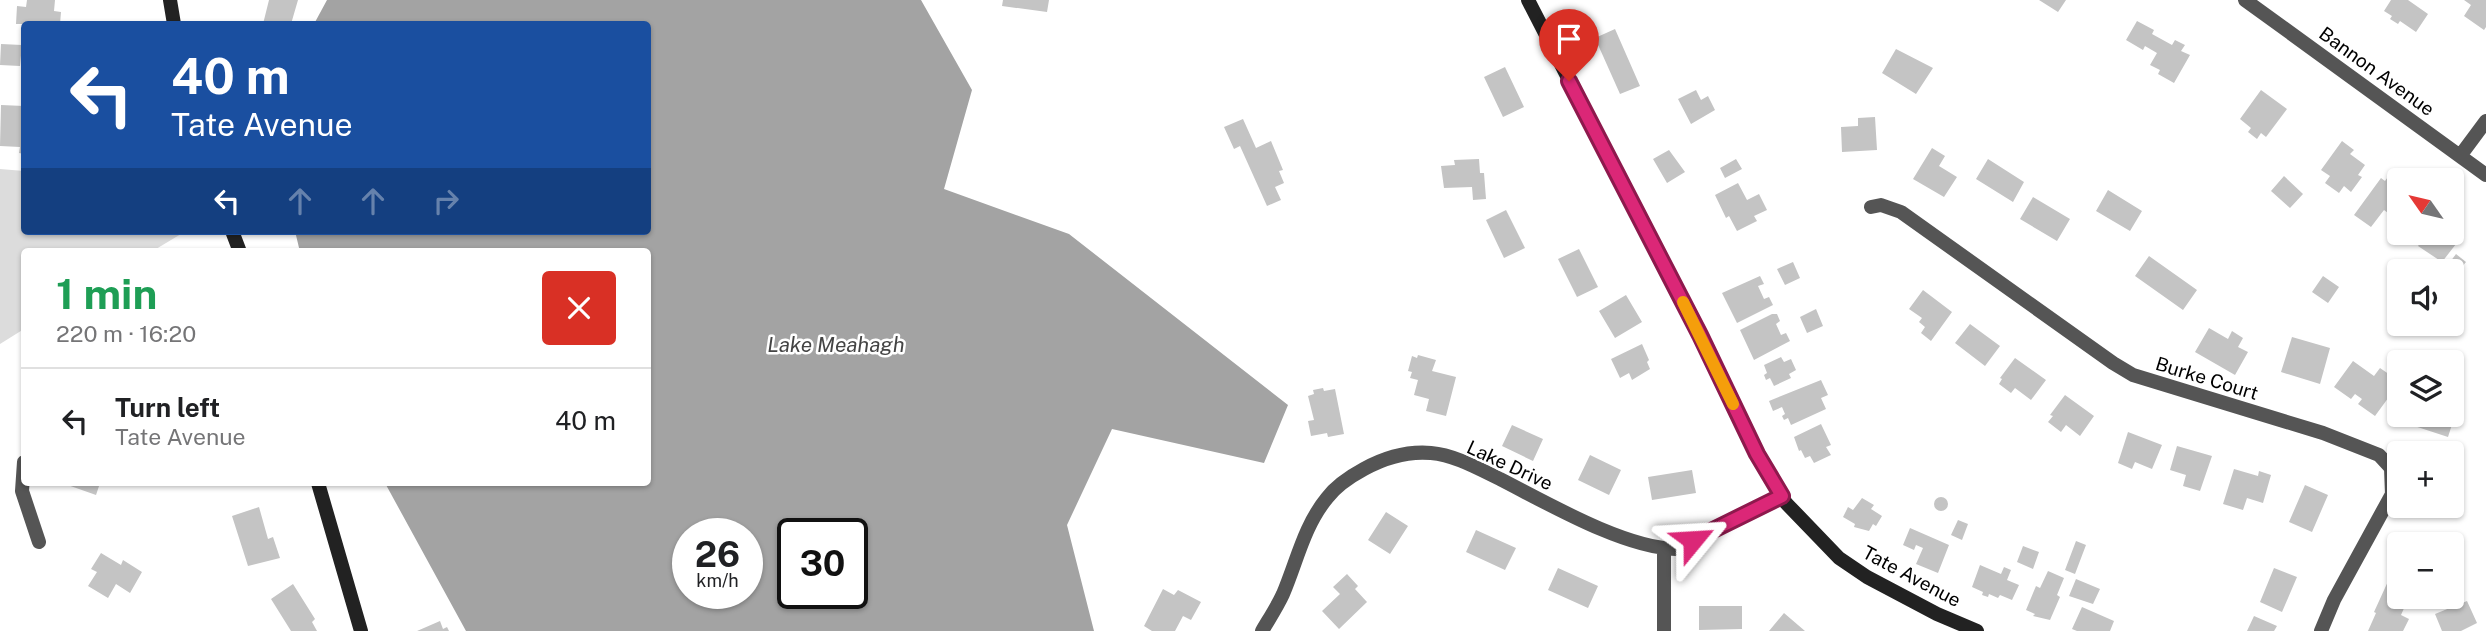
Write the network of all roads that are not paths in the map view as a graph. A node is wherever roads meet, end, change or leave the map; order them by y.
1 (170, 0) edge
2 (1528, 0) edge
3 (2245, 0) edge
4 (174, 21) edge
5 (2486, 121) edge
6 (2460, 156) junction
7 (2486, 175) edge
8 (1871, 207) dead end
9 (22, 486) edge
10 (319, 486) edge
11 (1782, 496) junction
12 (39, 542) dead end
13 (1664, 549) junction
14 (361, 631) edge
15 (1262, 631) edge
16 (1664, 631) edge
17 (1978, 631) edge
18 (2321, 631) edge

1 - 4 street
2 - 11 street, Tate Avenue
3 - 6 street, Bannon Avenue
5 - 6 street
6 - 7 street, Bannon Avenue
8 - 18 street, Burke Court
9 - 12 street
10 - 14 street
11 - 13 street
11 - 17 street, Tate Avenue
13 - 15 street, Lake Drive
13 - 16 street

